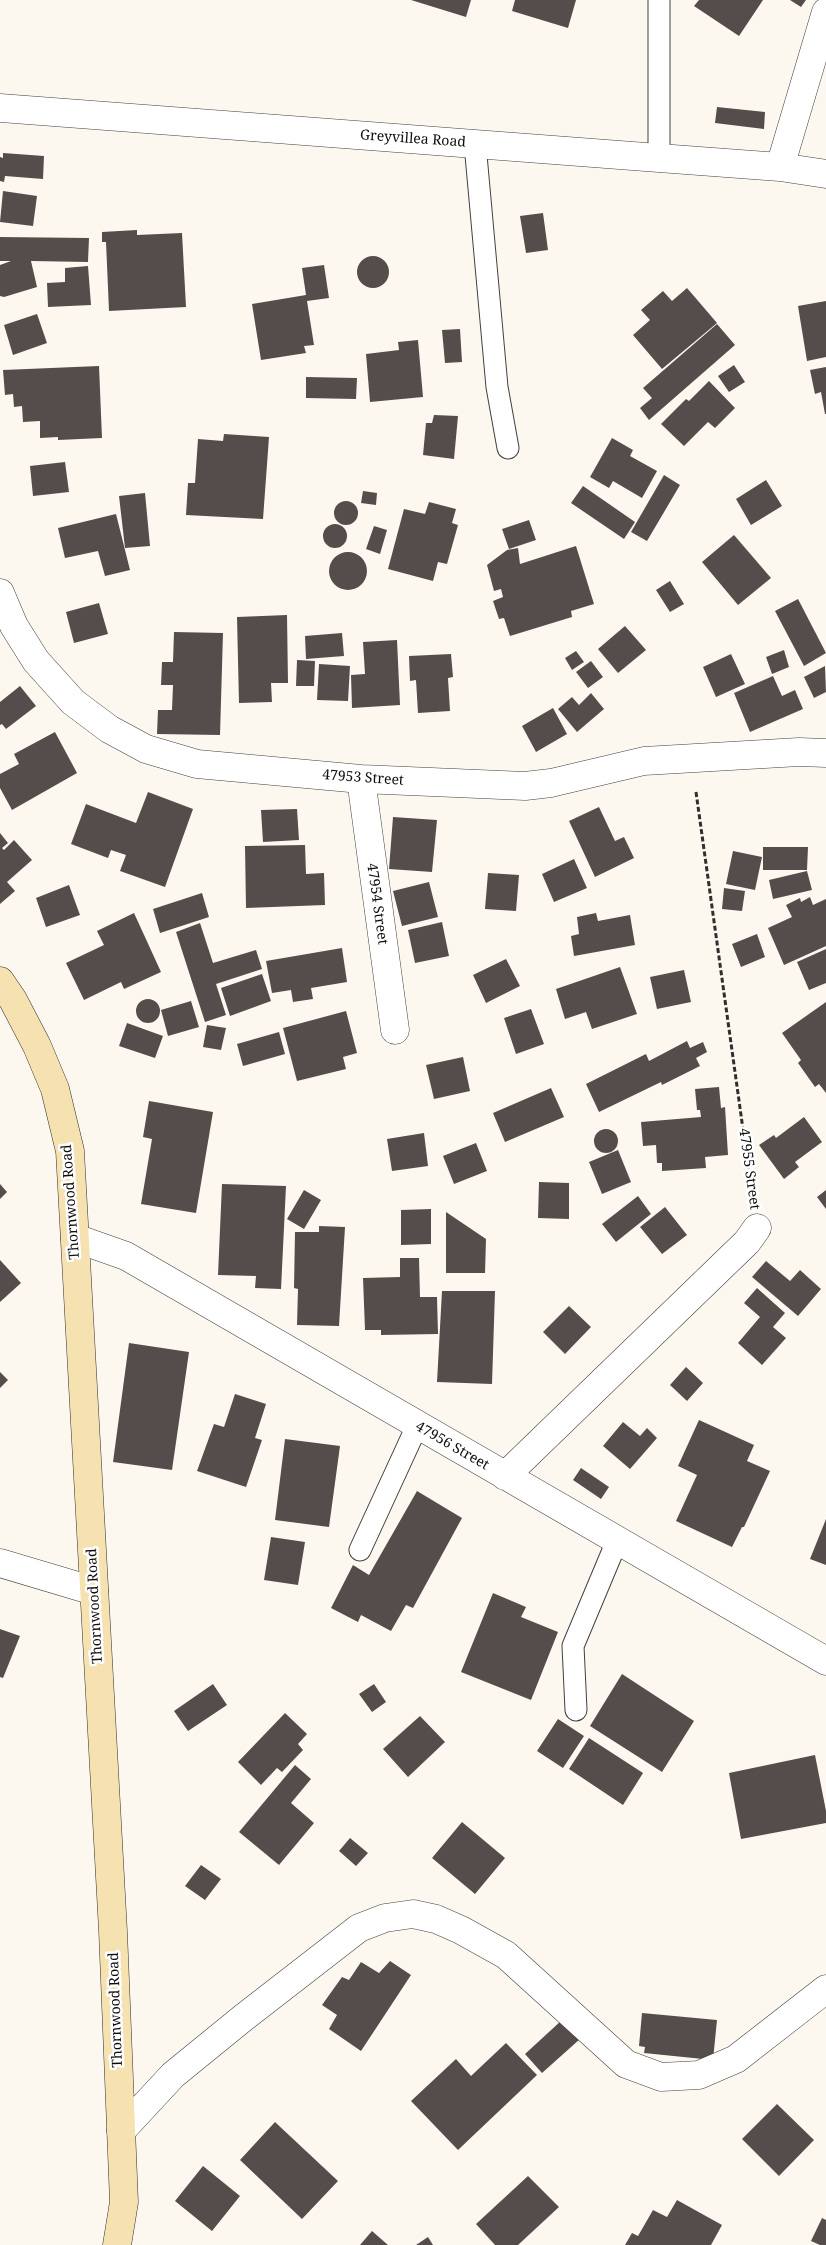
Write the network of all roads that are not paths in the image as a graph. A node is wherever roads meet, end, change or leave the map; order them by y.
1 (659, 0) edge
2 (826, 12) edge
3 (0, 108) edge
4 (475, 144) junction
5 (659, 158) junction
6 (780, 168) junction
7 (826, 174) edge
8 (508, 448) dead end
9 (0, 593) edge
10 (826, 753) edge
11 (361, 779) junction
12 (0, 981) edge
13 (396, 1030) dead end
14 (757, 1228) road end
15 (74, 1238) junction
16 (417, 1426) junction
17 (505, 1476) junction
18 (618, 1541) junction
19 (360, 1550) dead end
20 (0, 1562) edge
21 (94, 1591) junction
22 (826, 1661) edge
23 (576, 1710) dead end
24 (826, 1989) edge
25 (121, 2131) junction
26 (117, 2245) edge

1 - 5 lane
2 - 6 street
3 - 4 street, Greyvillea Road
4 - 5 street, Greyvillea Road
4 - 8 lane
5 - 6 street, Greyvillea Road
6 - 7 street, Greyvillea Road
9 - 11 street, 47953 Street
10 - 11 street, 47953 Street
11 - 13 street, 47954 Street
12 - 15 street, Thornwood Road
14 - 17 street, 47955 Street
15 - 16 street, 47956 Street
15 - 21 street, Thornwood Road
16 - 17 street, 47956 Street
16 - 19 lane
17 - 18 street, 47956 Street
18 - 22 street, 47956 Street
18 - 23 lane
20 - 21 street
21 - 25 street, Thornwood Road
24 - 25 street
25 - 26 street, Thornwood Road

